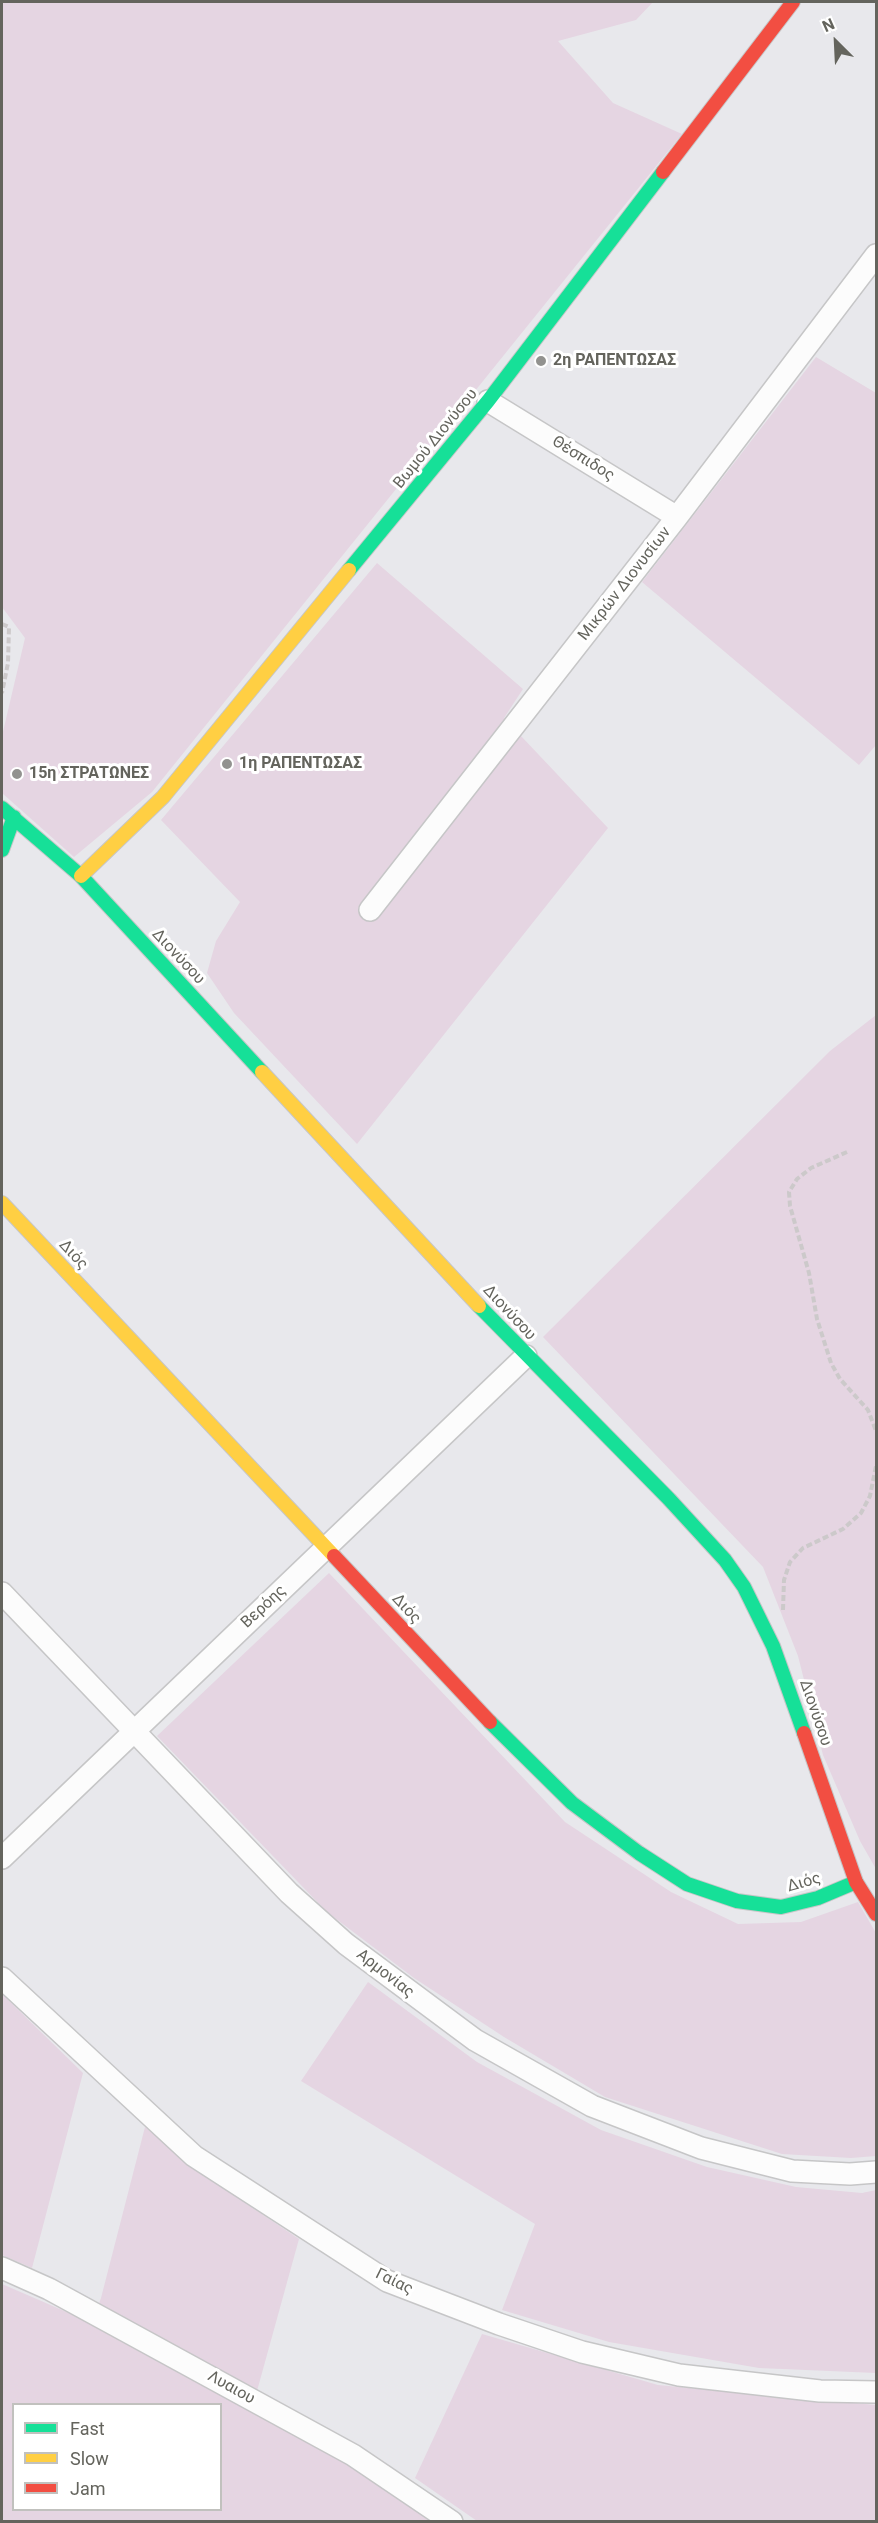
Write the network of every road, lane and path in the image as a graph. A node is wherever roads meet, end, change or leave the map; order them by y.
1 (793, 2) edge
2 (876, 255) edge
3 (488, 400) junction
4 (677, 517) junction
5 (2, 624) edge
6 (2, 693) edge
7 (2, 808) edge
8 (14, 818) junction
9 (2, 850) edge
10 (81, 876) junction
11 (370, 910) dead end
12 (847, 1152) dead end
13 (2, 1203) edge
14 (526, 1356) junction
15 (876, 1431) edge
16 (876, 1466) edge
17 (327, 1548) junction
18 (2, 1593) edge
19 (783, 1620) dead end
20 (133, 1731) junction
21 (2, 1858) edge
22 (856, 1882) junction
23 (876, 1914) edge
24 (2, 1978) edge
25 (876, 2172) edge
26 (2, 2268) edge
27 (876, 2392) edge
28 (452, 2522) edge

1 - 3 street, Βωμού Διονύσου
2 - 4 street, Μικρών Διονυσίων
3 - 4 street, Θέσπιδος
3 - 10 street, Βωμού Διονύσου
4 - 11 street, Μικρών Διονυσίων
5 - 6 path
7 - 8 street, Διονύσου
8 - 9 street
8 - 10 street, Διονύσου
10 - 14 street, Διονύσου
12 - 15 path
13 - 17 street, Διός
14 - 17 street, Βερόης
14 - 22 street, Διονύσου
16 - 19 path
17 - 20 street, Βερόης
17 - 22 street, Διός
18 - 20 street, Αρμονίας
20 - 21 street, Βερόης
20 - 25 street, Αρμονίας
22 - 23 street, Διονύσου
24 - 27 street, Γαίας
26 - 28 street, Λυαιου

